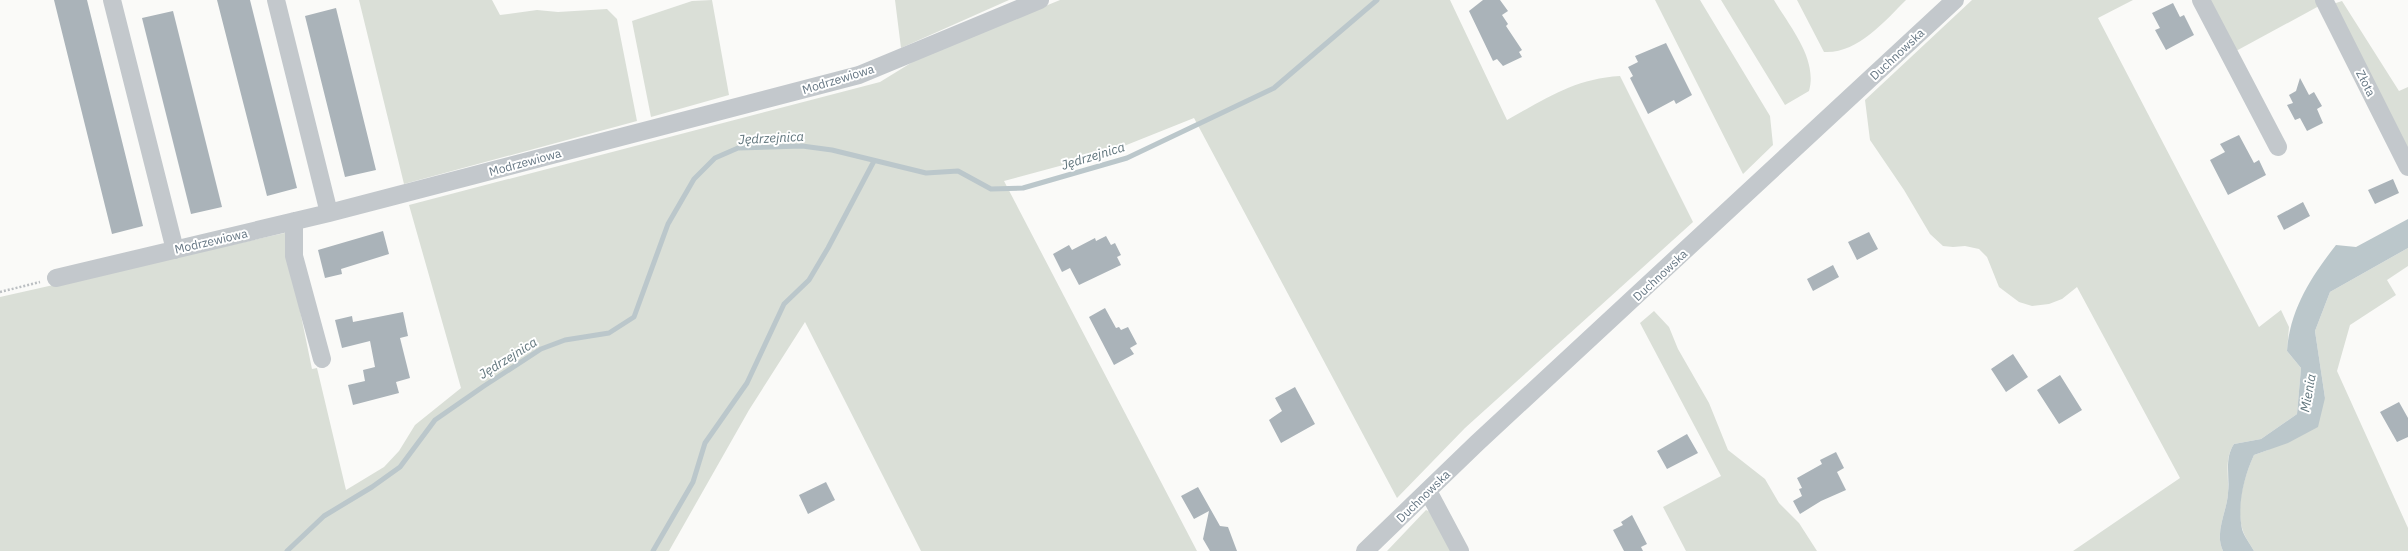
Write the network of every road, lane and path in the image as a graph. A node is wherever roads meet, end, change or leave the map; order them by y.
1 (112, 0) edge
2 (276, 0) edge
3 (1040, 0) edge
4 (1955, 0) edge
5 (2201, 0) edge
6 (2324, 0) edge
7 (2278, 147) dead end
8 (2408, 167) edge
9 (329, 213) junction
10 (294, 221) junction
11 (175, 250) junction
12 (56, 278) joint
13 (0, 292) edge
14 (322, 359) dead end
15 (1428, 491) junction
16 (1365, 551) edge
17 (1460, 551) edge

1 - 11 street
2 - 9 street
3 - 9 street, Modrzewiowa
4 - 15 street, Duchnowska
5 - 7 street
6 - 8 street, Złota
9 - 10 street, Modrzewiowa
10 - 11 street, Modrzewiowa
10 - 14 street
11 - 12 street, Modrzewiowa
12 - 13 path
15 - 16 street, Duchnowska
15 - 17 street

